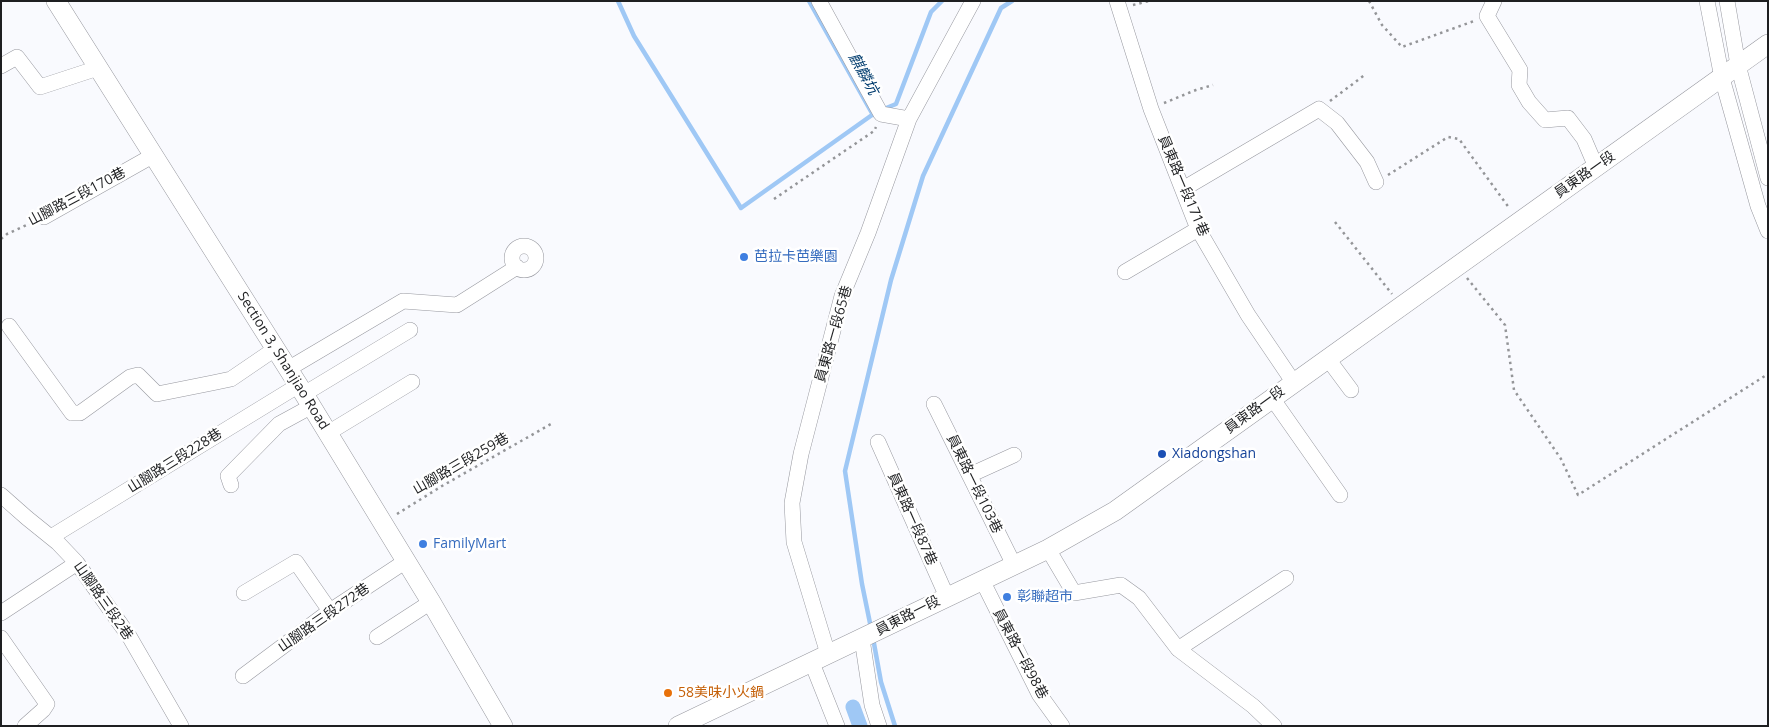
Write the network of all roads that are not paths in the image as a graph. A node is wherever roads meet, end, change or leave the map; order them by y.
1 (56, 1) edge
2 (819, 1) edge
3 (973, 1) edge
4 (1117, 1) edge
5 (1494, 1) edge
6 (1707, 1) edge
7 (1727, 1) edge
8 (1768, 44) edge
9 (1738, 65) junction
10 (1, 66) edge
11 (98, 68) junction
12 (1722, 78) junction
13 (909, 119) junction
14 (154, 155) junction
15 (1596, 167) junction
16 (1768, 178) edge
17 (1376, 182) road end
18 (1183, 189) junction
19 (44, 217) road end
20 (1198, 229) junction
21 (1768, 231) edge
22 (516, 267) dead end
23 (1126, 272) dead end
24 (9, 326) dead end
25 (410, 330) dead end
26 (275, 349) junction
27 (1328, 359) junction
28 (288, 369) junction
29 (412, 382) dead end
30 (1294, 383) junction
31 (1351, 390) dead end
32 (305, 395) junction
33 (1272, 398) junction
34 (934, 404) dead end
35 (328, 433) junction
36 (878, 442) dead end
37 (1014, 455) dead end
38 (970, 475) junction
39 (231, 485) dead end
40 (1, 495) edge
41 (1340, 495) dead end
42 (51, 538) junction
43 (1048, 549) junction
44 (406, 561) junction
45 (77, 563) junction
46 (1014, 565) junction
47 (1286, 578) dead end
48 (982, 580) junction
49 (244, 593) dead end
50 (947, 597) junction
51 (431, 602) junction
52 (330, 611) junction
53 (1, 613) edge
54 (377, 637) dead end
55 (1, 638) edge
56 (862, 639) junction
57 (1178, 649) junction
58 (820, 659) junction
59 (243, 676) dead end
60 (25, 726) edge
61 (181, 726) edge
62 (503, 726) edge
63 (678, 726) edge
64 (837, 726) edge
65 (879, 726) edge
66 (1062, 726) edge
67 (1274, 726) edge

1 - 11 main road, Section 3, Shanjiao Road
2 - 13 street
3 - 13 street, 員東路一段65巷
4 - 18 street, 員東路一段171巷
5 - 15 street
6 - 12 street
7 - 9 street
8 - 9 main road, 員東路一段
9 - 12 main road, 員東路一段
9 - 16 street
10 - 11 street
11 - 14 main road, Section 3, Shanjiao Road
12 - 15 main road, 員東路一段
12 - 21 street
13 - 58 street, 員東路一段65巷
14 - 19 street, 山腳路三段170巷
14 - 26 main road, Section 3, Shanjiao Road
15 - 27 main road, 員東路一段
17 - 18 street
18 - 20 street, 員東路一段171巷
20 - 23 street
20 - 30 street, 員東路一段171巷
22 - 28 street
24 - 26 street
25 - 32 street
26 - 28 main road, Section 3, Shanjiao Road
27 - 30 main road, 員東路一段
27 - 31 street
28 - 32 main road, Section 3, Shanjiao Road
29 - 35 street
30 - 33 main road, 員東路一段
32 - 35 main road, Section 3, Shanjiao Road
32 - 39 street
32 - 42 street, 山腳路三段228巷
33 - 41 street
33 - 43 main road, 員東路一段
34 - 38 street, 員東路一段103巷
35 - 44 main road, Section 3, Shanjiao Road
36 - 50 street, 員東路一段87巷
37 - 38 street
38 - 46 street, 員東路一段103巷
40 - 42 street, 山腳路三段2巷
42 - 45 street, 山腳路三段2巷
43 - 46 main road, 員東路一段
43 - 57 street
44 - 51 main road, Section 3, Shanjiao Road
44 - 52 street, 山腳路三段272巷
45 - 53 street
45 - 61 street, 山腳路三段2巷
46 - 48 main road, 員東路一段
47 - 57 street
48 - 50 main road, 員東路一段
48 - 66 street, 員東路一段98巷
49 - 52 street
50 - 56 main road, 員東路一段
51 - 54 street
51 - 62 main road, Section 3, Shanjiao Road
52 - 59 street, 山腳路三段272巷
55 - 60 street
56 - 58 main road, 員東路一段
56 - 65 street
57 - 67 street
58 - 63 main road, 員東路一段
58 - 64 street, 員東路一段65巷

